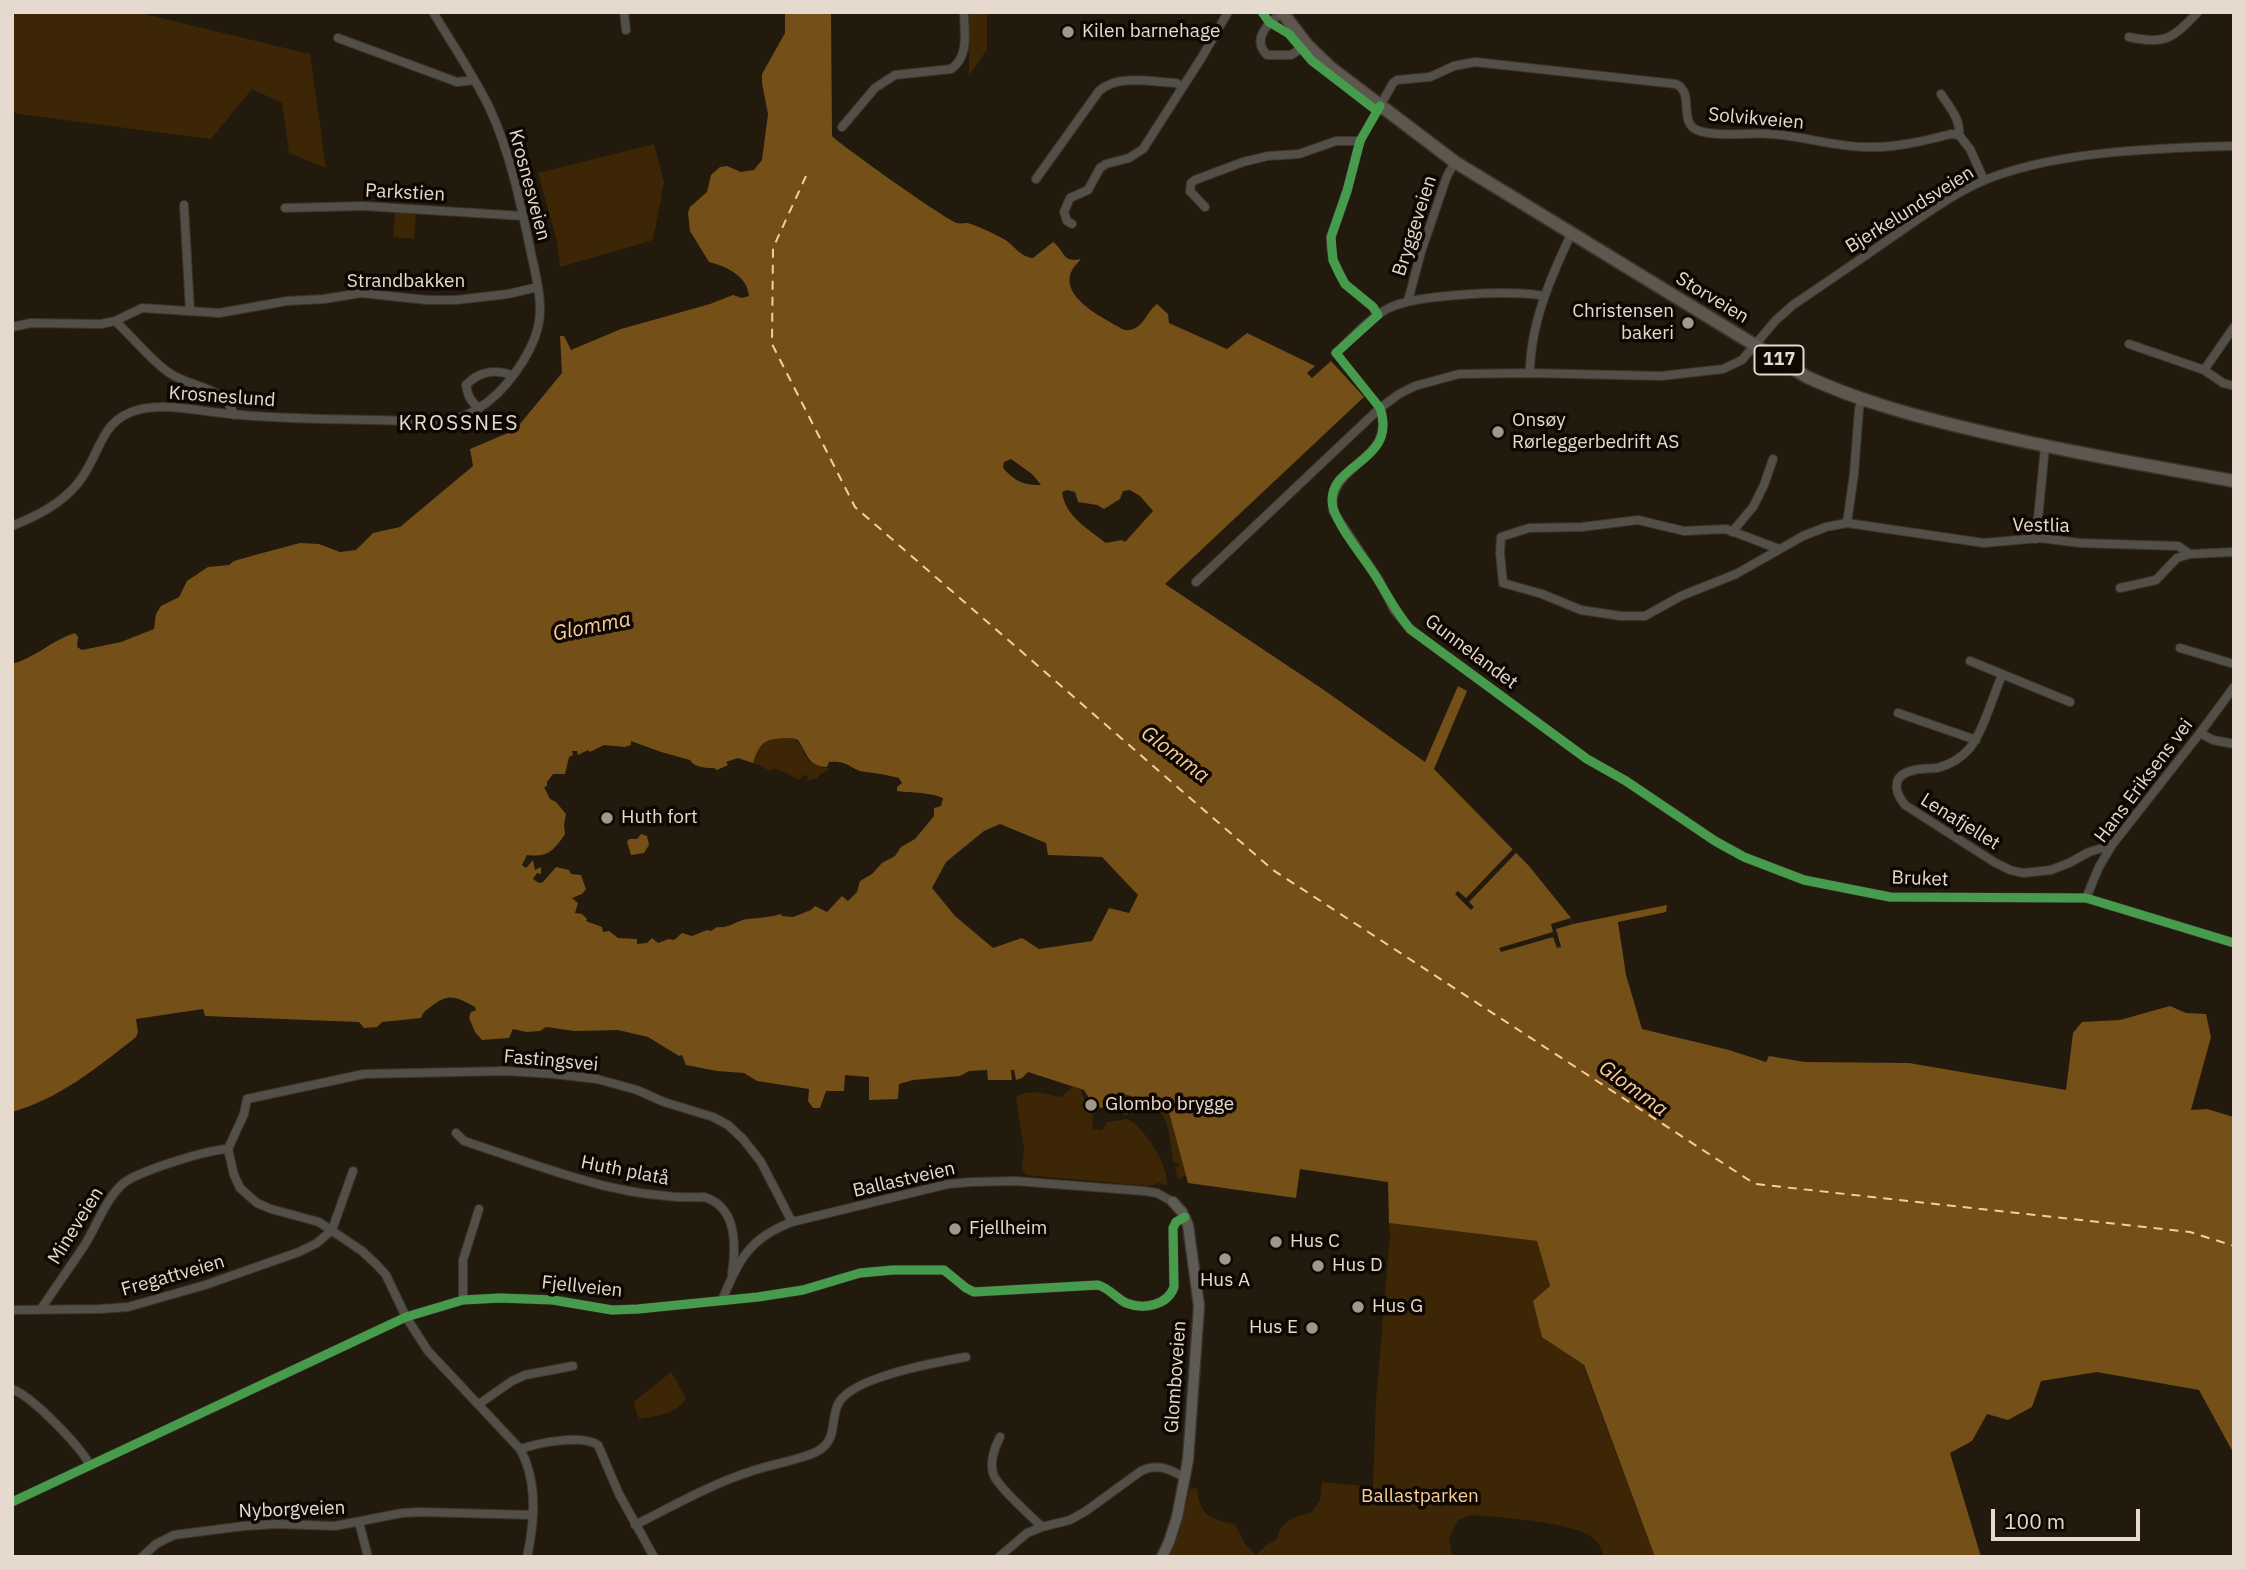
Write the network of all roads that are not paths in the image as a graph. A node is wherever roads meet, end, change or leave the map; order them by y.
1 (433, 12) edge
2 (624, 12) edge
3 (964, 12) edge
4 (1228, 12) edge
5 (1282, 12) edge
6 (2199, 12) edge
7 (625, 30) dead end
8 (2129, 37) dead end
9 (338, 38) dead end
10 (1307, 45) junction
11 (474, 80) junction
12 (1182, 87) junction
13 (1941, 94) dead end
14 (1380, 106) junction
15 (842, 127) dead end
16 (1959, 135) junction
17 (2234, 146) edge
18 (1455, 162) junction
19 (1036, 179) dead end
20 (1984, 180) junction
21 (184, 205) dead end
22 (1205, 207) dead end
23 (285, 208) dead end
24 (523, 216) junction
25 (1072, 224) dead end
26 (1571, 234) junction
27 (538, 287) junction
28 (1545, 296) junction
29 (1408, 301) junction
30 (190, 311) junction
31 (1378, 315) junction
32 (115, 321) junction
33 (12, 327) edge
34 (2234, 327) edge
35 (2129, 344) dead end
36 (1755, 346) junction
37 (1336, 353) dead end
38 (2204, 370) junction
39 (1530, 373) junction
40 (512, 375) junction
41 (2234, 386) edge
42 (1861, 400) junction
43 (479, 408) junction
44 (1380, 408) junction
45 (234, 415) junction
46 (2045, 447) junction
47 (1773, 459) dead end
48 (2234, 481) edge
49 (1847, 523) junction
50 (12, 526) edge
51 (1732, 532) junction
52 (2036, 539) junction
53 (1779, 549) junction
54 (2234, 552) edge
55 (2190, 554) junction
56 (1196, 582) dead end
57 (2120, 588) dead end
58 (2179, 648) dead end
59 (1970, 661) dead end
60 (2234, 664) edge
61 (2002, 675) junction
62 (2234, 687) edge
63 (2070, 702) dead end
64 (1898, 713) dead end
65 (2200, 733) junction
66 (1976, 740) junction
67 (2234, 744) edge
68 (1626, 780) joint
69 (2112, 845) junction
70 (2086, 898) junction
71 (2234, 943) edge
72 (456, 1133) dead end
73 (228, 1149) junction
74 (354, 1171) dead end
75 (1172, 1202) joint
76 (479, 1209) dead end
77 (1185, 1217) junction
78 (792, 1222) junction
79 (332, 1230) junction
80 (732, 1277) junction
81 (463, 1300) junction
82 (722, 1300) junction
83 (41, 1309) junction
84 (12, 1310) edge
85 (407, 1317) junction
86 (966, 1357) dead end
87 (573, 1366) dead end
88 (12, 1389) edge
89 (480, 1404) junction
90 (1000, 1437) dead end
91 (520, 1449) junction
92 (90, 1465) junction
93 (1184, 1477) junction
94 (12, 1502) edge
95 (533, 1514) junction
96 (359, 1522) junction
97 (635, 1525) junction
98 (1042, 1527) junction
99 (142, 1557) edge
100 (368, 1557) edge
101 (527, 1557) edge
102 (654, 1557) edge
103 (999, 1557) edge
104 (1162, 1557) edge

1 - 11 street, Krosnesveien
2 - 7 street
3 - 15 street
4 - 12 street
5 - 10 main road, Storveien / 117
5 - 10 street
6 - 8 street
9 - 11 street
10 - 14 main road, Storveien / 117
11 - 24 street, Krosnesveien
12 - 19 street
12 - 25 street
13 - 16 street
14 - 16 street, Solvikveien
14 - 18 main road, Storveien / 117
16 - 20 street
17 - 20 street, Bjerkelundsveien
18 - 26 main road, Storveien / 117
18 - 29 street, Bryggeveien
20 - 36 street, Bjerkelundsveien
21 - 30 street
22 - 31 street
23 - 24 street, Parkstien
24 - 27 street, Krosnesveien
26 - 28 street
26 - 36 main road, Storveien / 117
27 - 30 street, Strandbakken
27 - 40 street, Krosnesveien
28 - 29 street
28 - 39 street
29 - 31 street
30 - 32 street, Strandbakken
31 - 37 street
32 - 33 street, Strandbakken
32 - 45 street
34 - 38 street
35 - 38 street
36 - 39 street
36 - 42 main road, Storveien / 117
38 - 41 street
39 - 44 street
40 - 43 street, Krosnesveien
40 - 43 street
42 - 46 main road, Storveien / 117
42 - 49 street
43 - 45 street, Krosneslund
44 - 56 street
44 - 68 street, Gunnelandet
45 - 50 street, Krosneslund
46 - 48 main road, Storveien / 117
46 - 52 street
47 - 51 street
49 - 52 street, Vestlia
49 - 53 street
51 - 53 street
51 - 53 street
52 - 55 street, Vestlia
54 - 55 street, Vestlia
55 - 57 street
58 - 60 street
59 - 61 street
61 - 63 street
61 - 66 street, Lenafjellet
62 - 65 street, Hans Eriksens vei
64 - 66 street
65 - 67 street
65 - 69 street, Hans Eriksens vei
66 - 69 street, Lenafjellet
68 - 70 street, Bruket
69 - 70 street, Hans Eriksens vei
70 - 71 street, Bruket
72 - 80 street, Huth platå
73 - 78 street, Fastingsvei
73 - 79 street
73 - 83 street, Mineveien
74 - 79 street
75 - 77 street, Glomboveien
75 - 78 street, Ballastveien
76 - 81 street
77 - 82 street, Fjellveien
77 - 93 street, Glomboveien
78 - 80 street, Ballastveien
79 - 83 street, Fregattveien
79 - 85 street
80 - 82 street, Ballastveien
81 - 82 street, Fjellveien
81 - 85 street, Fjellveien
83 - 84 street, Fregattveien
85 - 89 street
85 - 92 street, Fjellveien
86 - 97 street
87 - 89 street
88 - 92 street
89 - 91 street
90 - 98 street
91 - 95 street
91 - 97 street
92 - 94 street, Fjellveien
93 - 98 street
93 - 104 street, Glomboveien
95 - 96 street, Nyborgveien
95 - 101 street
96 - 99 street, Nyborgveien
96 - 100 street
97 - 102 street
98 - 103 street

